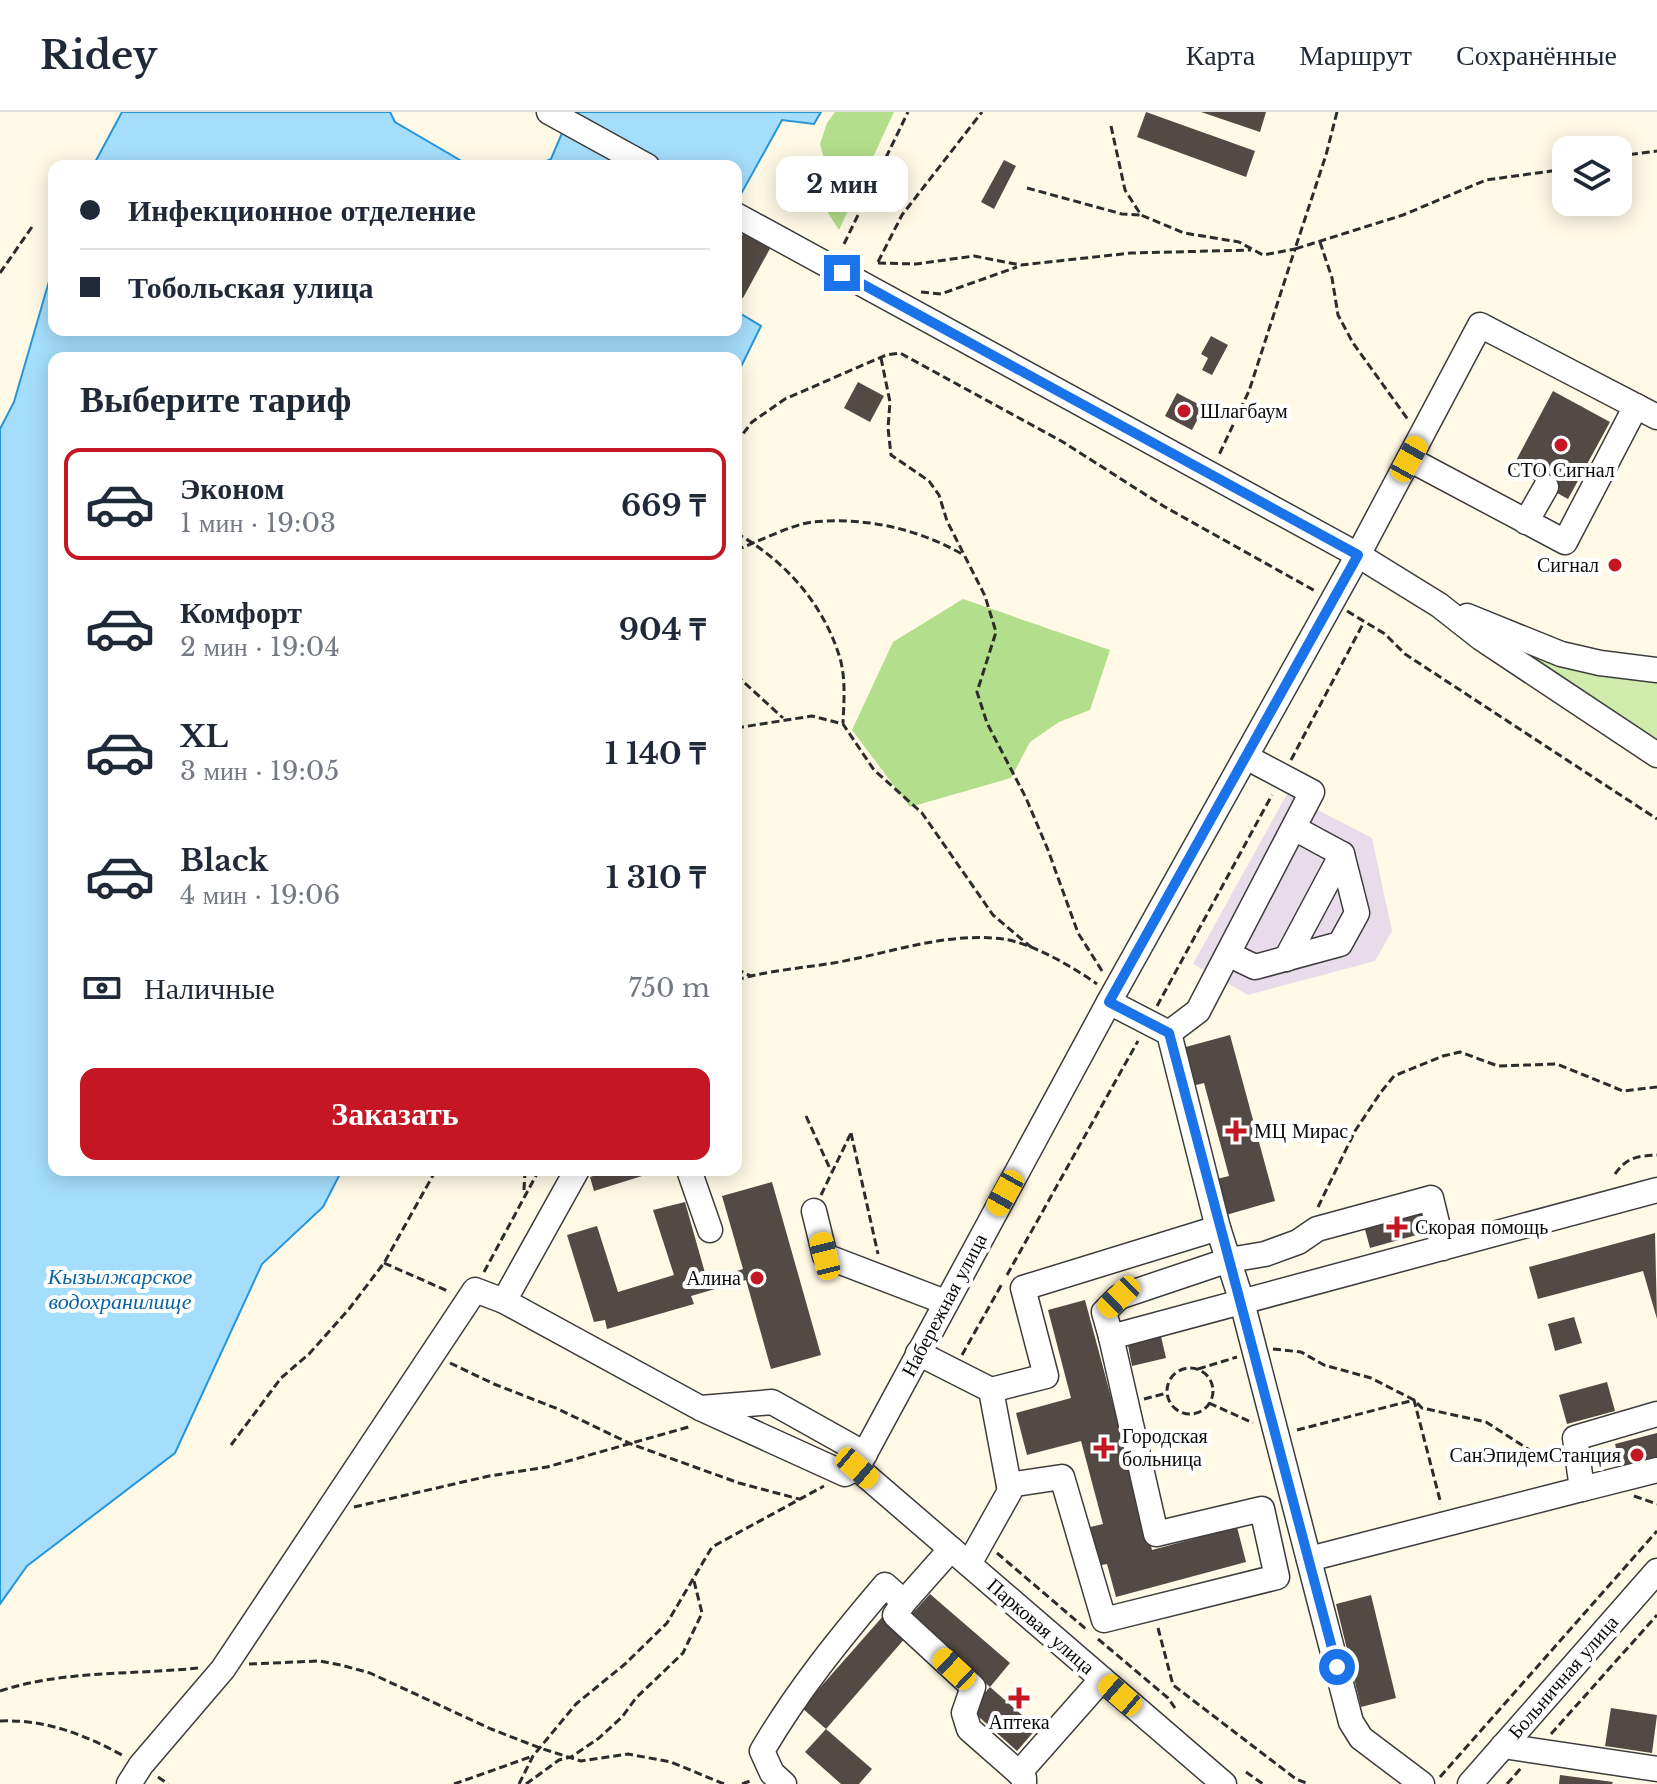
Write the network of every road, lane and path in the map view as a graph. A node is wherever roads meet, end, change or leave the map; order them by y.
1 (549, 112) edge
2 (908, 112) edge
3 (982, 112) edge
4 (1337, 112) edge
5 (1111, 126) dead end
6 (1657, 151) edge
7 (1632, 154) edge
8 (636, 160) edge
9 (1552, 171) edge
10 (1027, 188) dead end
11 (1141, 215) junction
12 (742, 218) edge
13 (34, 224) dead end
14 (1320, 242) junction
15 (844, 244) dead end
16 (1295, 249) junction
17 (1255, 250) junction
18 (878, 263) junction
19 (1021, 265) junction
20 (0, 273) edge
21 (868, 287) junction
22 (910, 287) dead end
23 (881, 358) junction
24 (1646, 412) edge
25 (742, 435) edge
26 (1421, 437) junction
27 (1409, 459) junction
28 (1210, 474) junction
29 (1546, 487) dead end
30 (1526, 522) junction
31 (742, 537) edge
32 (754, 544) junction
33 (742, 548) edge
34 (962, 554) junction
35 (1358, 555) junction
36 (1333, 601) junction
37 (1439, 605) junction
38 (1364, 622) junction
39 (1657, 670) edge
40 (742, 680) edge
41 (784, 719) junction
42 (843, 724) junction
43 (742, 727) edge
44 (1657, 755) edge
45 (1246, 757) junction
46 (1282, 776) junction
47 (1657, 819) edge
48 (1294, 828) junction
49 (1342, 854) junction
50 (1031, 947) junction
51 (1228, 954) junction
52 (1286, 959) junction
53 (742, 972) edge
54 (751, 976) junction
55 (742, 978) edge
56 (1106, 990) junction
57 (1158, 1028) junction
58 (1657, 1087) edge
59 (806, 1116) dead end
60 (1657, 1155) edge
61 (831, 1172) junction
62 (1615, 1174) dead end
63 (433, 1176) edge
64 (525, 1176) edge
65 (535, 1176) edge
66 (574, 1176) edge
67 (691, 1176) edge
68 (1657, 1190) edge
69 (524, 1194) junction
70 (814, 1211) joint
71 (1218, 1228) junction
72 (710, 1230) dead end
73 (1314, 1231) junction
74 (1443, 1248) junction
75 (1229, 1260) junction
76 (384, 1263) junction
77 (884, 1279) junction
78 (471, 1295) junction
79 (504, 1301) junction
80 (945, 1302) junction
81 (1242, 1302) junction
82 (1111, 1337) junction
83 (1254, 1349) junction
84 (918, 1353) junction
85 (432, 1354) junction
86 (1198, 1369) junction
87 (953, 1371) junction
88 (991, 1390) junction
89 (1414, 1400) junction
90 (1209, 1403) junction
91 (710, 1413) junction
92 (1657, 1414) edge
93 (1274, 1426) junction
94 (631, 1444) junction
95 (231, 1445) dead end
96 (856, 1465) junction
97 (1571, 1466) dead end
98 (1657, 1470) edge
99 (1009, 1485) junction
100 (1582, 1489) junction
101 (799, 1499) junction
102 (1441, 1504) dead end
103 (348, 1508) dead end
104 (1657, 1531) edge
105 (982, 1540) junction
106 (960, 1556) junction
107 (1309, 1559) junction
108 (1657, 1571) edge
109 (693, 1578) junction
110 (904, 1602) junction
111 (1153, 1608) junction
112 (1657, 1615) edge
113 (1086, 1629) dead end
114 (1098, 1639) dead end
115 (226, 1665) junction
116 (1102, 1679) junction
117 (0, 1691) edge
118 (1175, 1708) dead end
119 (0, 1721) edge
120 (1503, 1746) junction
121 (540, 1748) junction
122 (1536, 1751) junction
123 (533, 1756) junction
124 (571, 1757) junction
125 (1657, 1769) edge
126 (1246, 1772) dead end
127 (135, 1775) edge
128 (1022, 1778) edge
129 (454, 1784) edge
130 (519, 1784) edge
131 (526, 1784) edge
132 (724, 1784) edge
133 (784, 1784) edge
134 (1224, 1784) edge
135 (1263, 1784) edge
136 (1309, 1784) edge
137 (1422, 1784) edge
138 (1434, 1784) edge
139 (1470, 1784) edge
140 (1507, 1784) edge

1 - 8 street
2 - 15 path
3 - 18 path
4 - 16 path
5 - 11 path
6 - 7 path
9 - 14 path
10 - 11 path
11 - 17 path
12 - 21 street
13 - 20 path
14 - 16 path
14 - 26 path
16 - 17 path
16 - 28 path
17 - 19 path
18 - 19 path
18 - 21 path
19 - 22 path
21 - 28 street
23 - 25 path
23 - 34 path
23 - 36 path
24 - 26 street, Набережная улица
24 - 30 street
26 - 27 street, Набережная улица
27 - 30 street
27 - 35 street, Набережная улица
28 - 35 street
29 - 30 street
31 - 32 path
32 - 33 path
32 - 34 path
32 - 42 path
34 - 56 path
35 - 36 street, Набережная улица
35 - 37 street
36 - 38 path
36 - 45 street, Набережная улица
37 - 39 street
37 - 44 street
38 - 46 path
38 - 47 path
40 - 41 path
41 - 42 path
41 - 43 path
42 - 50 path
45 - 46 street
45 - 56 street, Набережная улица
46 - 48 street
46 - 57 path
48 - 49 street
48 - 51 street
49 - 52 street
49 - 52 street
50 - 54 path
50 - 56 path
51 - 52 street
51 - 57 street
53 - 54 path
54 - 55 path
56 - 57 street
56 - 80 street, Набережная улица
57 - 71 street
57 - 87 path
58 - 73 path
59 - 61 path
60 - 62 path
61 - 70 path
61 - 77 path
63 - 76 path
64 - 69 path
65 - 69 path
66 - 79 street
67 - 72 street
68 - 74 street
69 - 78 path
70 - 77 street
71 - 75 street
71 - 88 street
73 - 74 street
73 - 75 street
74 - 81 street
75 - 81 street
75 - 82 street
76 - 78 path
76 - 95 path
77 - 80 street
78 - 79 street
78 - 85 street
79 - 91 street
80 - 84 street, Набережная улица
81 - 82 street
81 - 83 street
82 - 111 street
83 - 86 path
83 - 89 path
83 - 93 street
84 - 87 street
84 - 96 street, Набережная улица
85 - 94 path
85 - 115 street
86 - 90 path
86 - 90 path
87 - 88 street
88 - 99 street
89 - 93 path
89 - 97 path
89 - 102 path
90 - 93 path
91 - 94 path
91 - 96 street
91 - 96 street
92 - 100 street
93 - 107 street
94 - 101 path
94 - 103 path
96 - 101 path
96 - 106 street, Парковая улица
98 - 100 street
99 - 105 street
99 - 111 street
100 - 107 street
101 - 109 path
104 - 138 path
105 - 106 street
105 - 113 path
106 - 110 street
106 - 116 street, Парковая улица
107 - 137 street
108 - 120 street, Больничная улица
109 - 121 path
109 - 124 path
110 - 128 street
110 - 133 street
111 - 136 path
112 - 122 path
114 - 118 path
115 - 117 path
115 - 121 path
115 - 127 street
116 - 128 street
116 - 134 street, Парковая улица
119 - 127 path
120 - 122 street
120 - 139 street, Больничная улица
121 - 123 path
121 - 124 path
122 - 125 street
122 - 140 path
123 - 129 path
123 - 130 path
124 - 131 path
124 - 132 path
126 - 135 path

